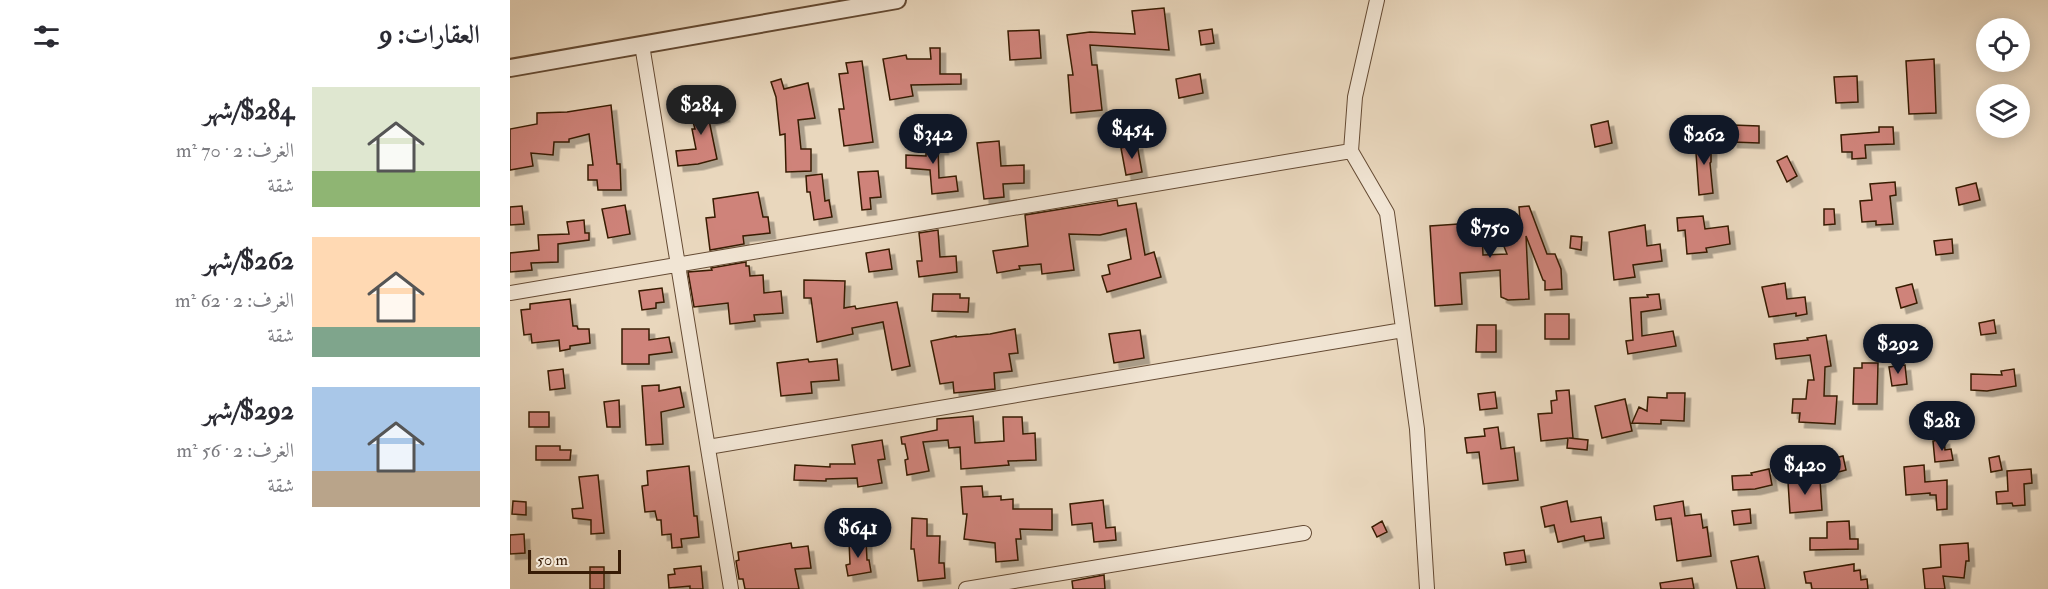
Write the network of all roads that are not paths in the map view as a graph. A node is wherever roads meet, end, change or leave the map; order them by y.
1 (897, 0) edge
2 (1377, 0) edge
3 (642, 45) junction
4 (510, 68) edge
5 (1351, 151) junction
6 (678, 264) junction
7 (510, 293) edge
8 (1403, 330) junction
9 (708, 447) junction
10 (1304, 533) dead end
11 (731, 589) edge
12 (966, 589) edge
13 (1427, 589) edge

1 - 3 street
2 - 5 street
3 - 4 street
3 - 6 street
5 - 6 street
5 - 8 street
6 - 7 street
6 - 9 street
8 - 9 street
8 - 13 street
9 - 11 street
10 - 12 street

